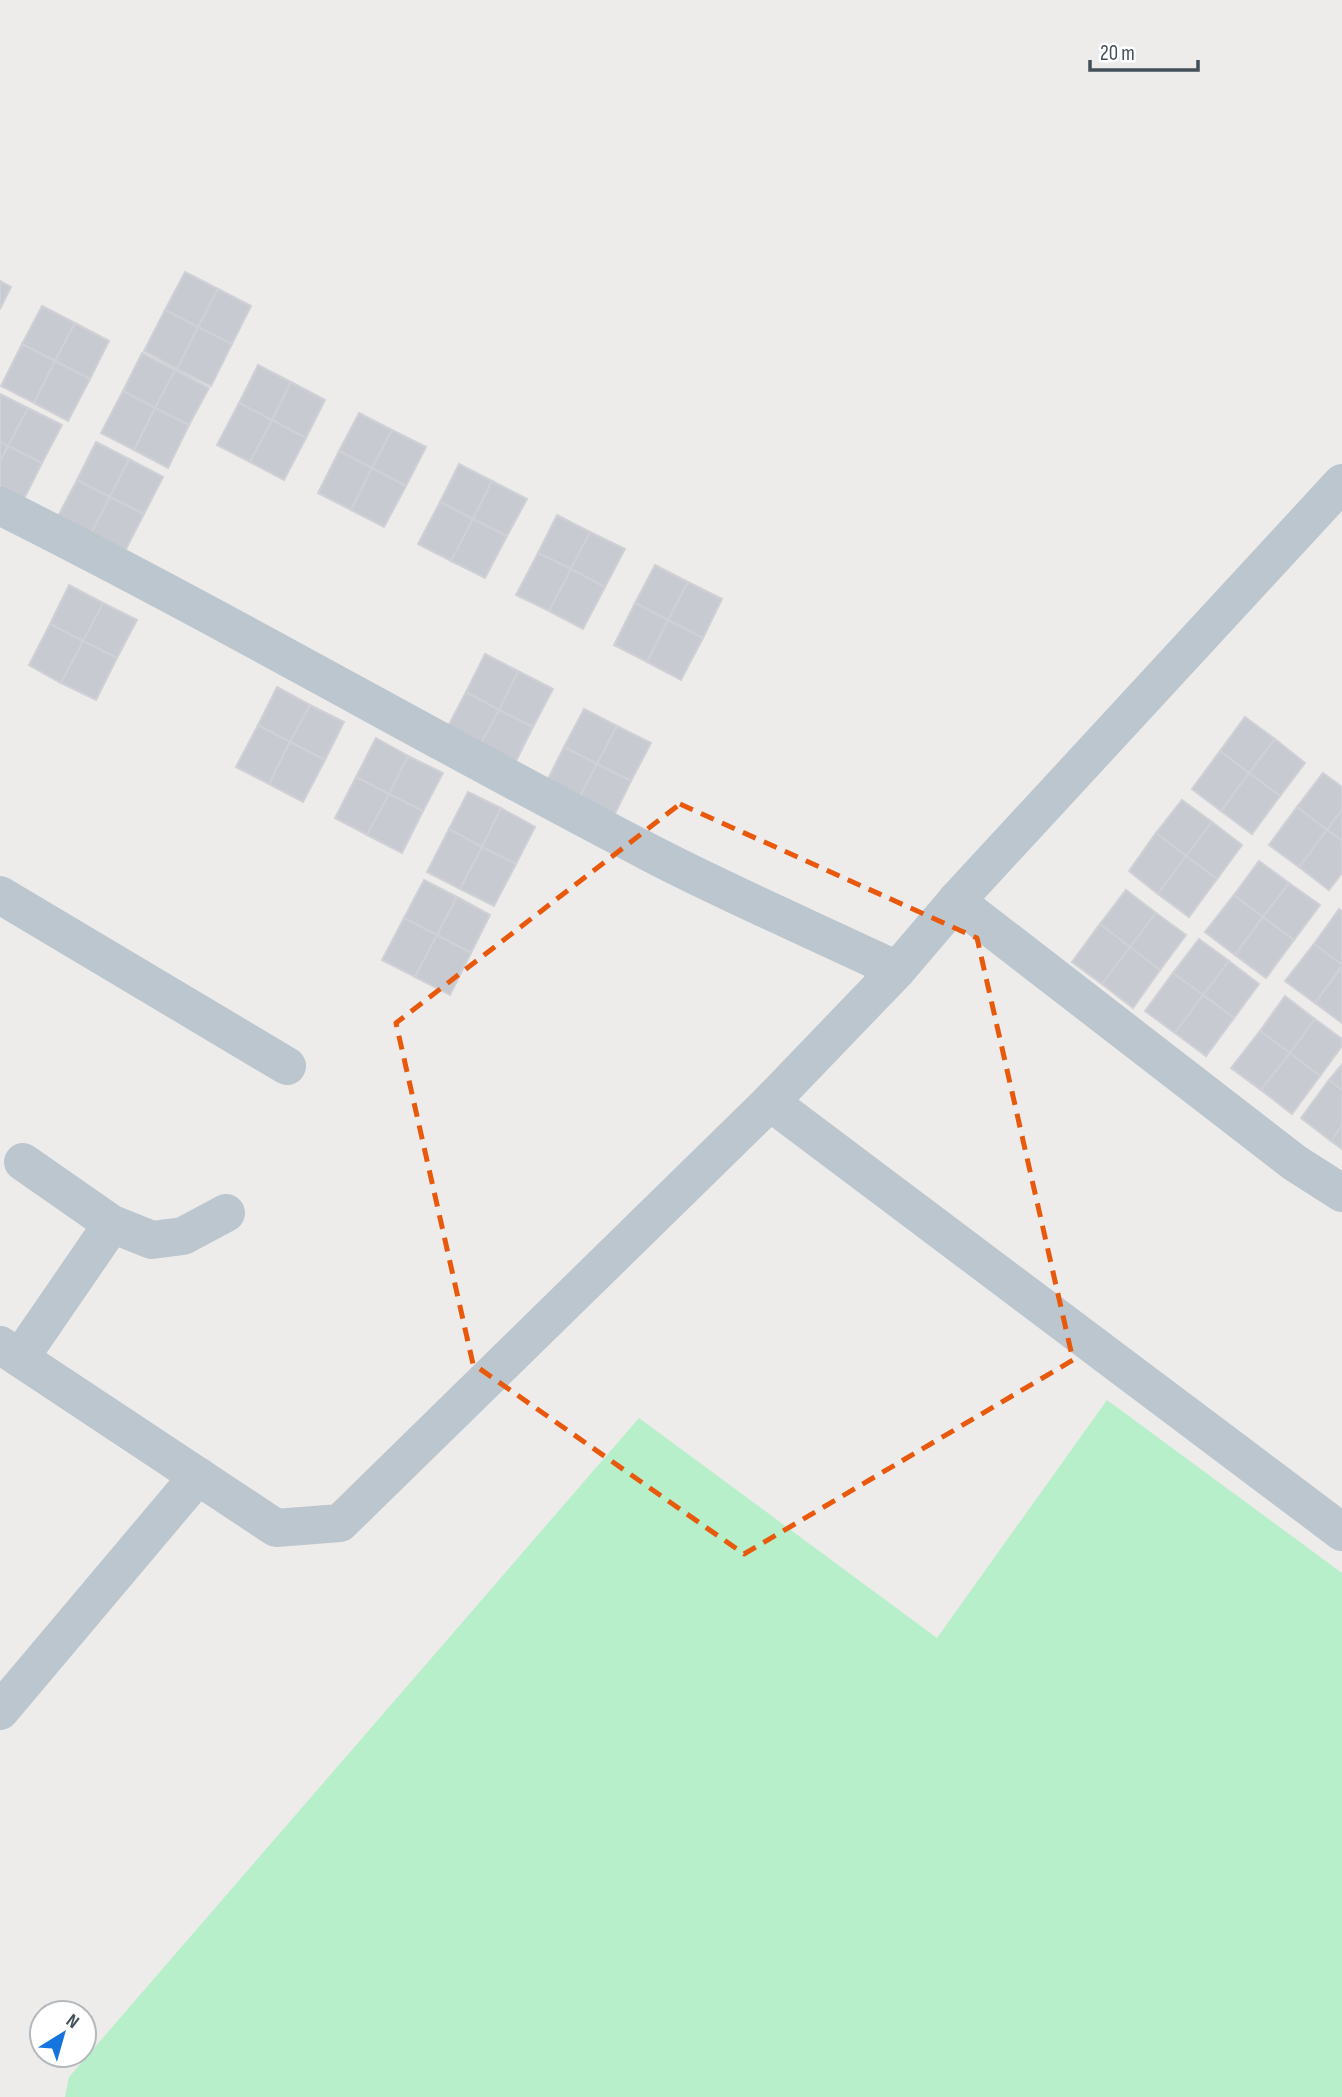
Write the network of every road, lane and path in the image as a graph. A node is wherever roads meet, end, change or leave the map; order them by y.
1 (1342, 482) edge
2 (0, 506) edge
3 (1, 898) edge
4 (956, 901) junction
5 (897, 970) junction
6 (286, 1066) dead end
7 (770, 1102) junction
8 (23, 1162) dead end
9 (1342, 1194) edge
10 (226, 1213) dead end
11 (112, 1224) junction
12 (10, 1351) edge
13 (198, 1476) junction
14 (1342, 1532) edge
15 (0, 1711) edge

1 - 4 street
2 - 5 street
3 - 6 street
4 - 5 street
4 - 9 street
5 - 7 street
7 - 13 street
7 - 14 street
8 - 11 street
10 - 11 street
11 - 12 street
12 - 13 street
13 - 15 street

